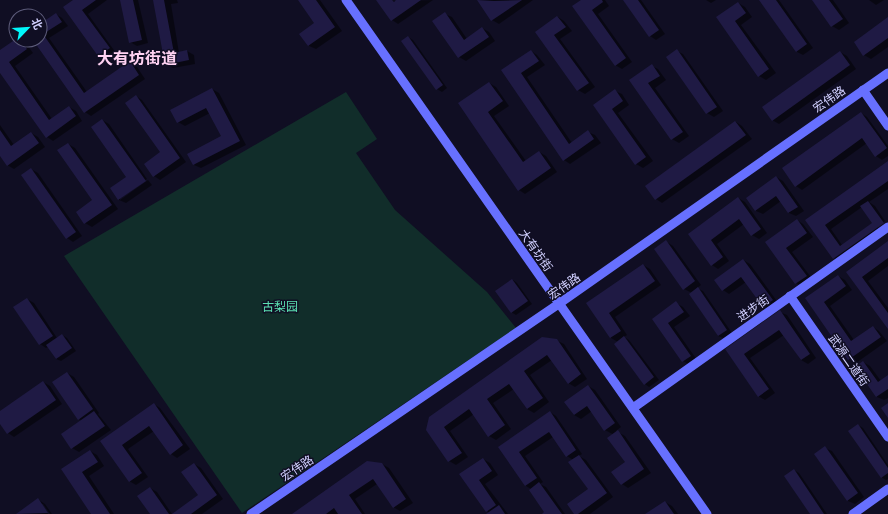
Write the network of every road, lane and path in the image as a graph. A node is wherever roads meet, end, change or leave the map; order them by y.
1 (346, 0) edge
2 (888, 73) edge
3 (863, 90) junction
4 (888, 126) edge
5 (888, 227) edge
6 (790, 296) junction
7 (560, 303) junction
8 (633, 408) junction
9 (888, 437) edge
10 (888, 489) edge
11 (251, 514) edge
12 (707, 514) edge
13 (853, 514) edge

1 - 7 main road, 大有坊街
2 - 3 main road, 宏伟路
3 - 4 main road
3 - 7 main road, 宏伟路
5 - 6 main road, 进步街
6 - 8 main road, 进步街
6 - 9 main road, 武源二道街
7 - 8 main road, 大有坊街
7 - 11 main road, 宏伟路
8 - 12 main road, 大有坊街
10 - 13 main road

